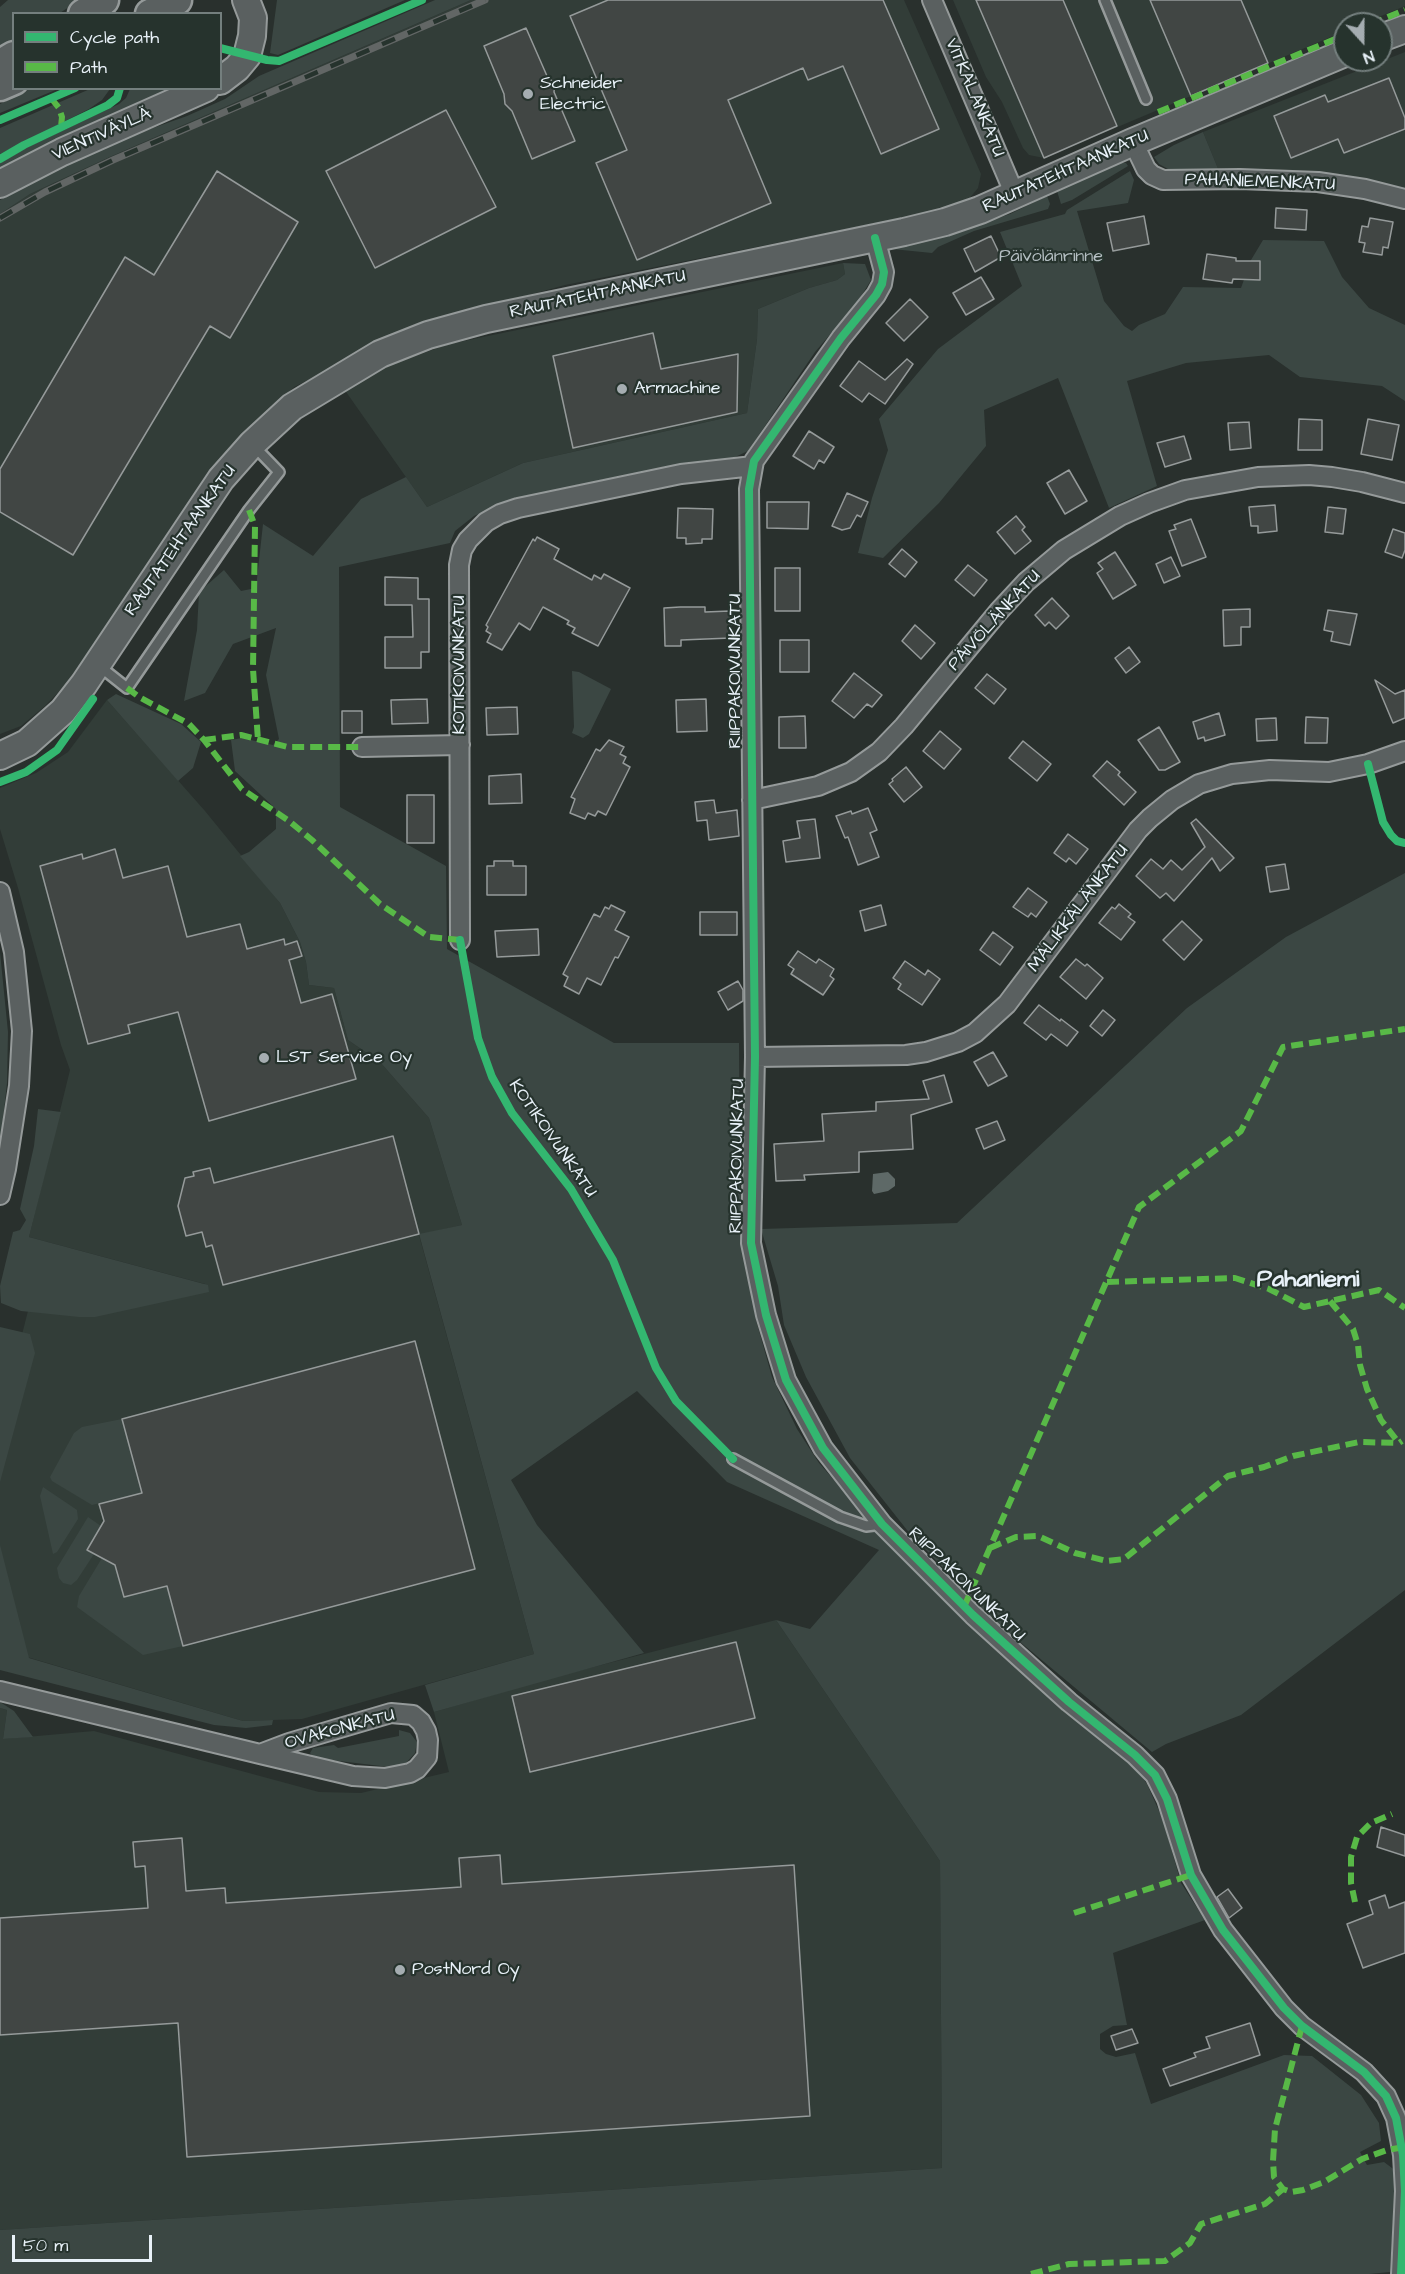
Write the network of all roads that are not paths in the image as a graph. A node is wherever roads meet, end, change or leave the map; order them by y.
1 (104, 0) edge
2 (177, 0) edge
3 (246, 0) edge
4 (932, 0) edge
5 (1106, 0) edge
6 (86, 12) edge
7 (154, 12) edge
8 (1333, 58) edge
9 (222, 79) edge
10 (202, 90) edge
11 (1146, 99) dead end
12 (1133, 142) junction
13 (0, 184) edge
14 (1015, 195) junction
15 (1405, 199) edge
16 (875, 238) junction
17 (252, 444) junction
18 (753, 466) junction
19 (1405, 493) edge
20 (96, 664) junction
21 (460, 745) junction
22 (362, 747) dead end
23 (1405, 751) edge
24 (0, 756) edge
25 (752, 800) junction
26 (0, 892) edge
27 (460, 940) dead end
28 (755, 1057) junction
29 (0, 1195) edge
30 (733, 1459) dead end
31 (882, 1524) junction
32 (0, 1691) edge
33 (260, 1754) junction
34 (1401, 2274) edge

1 - 6 main road
2 - 7 main road
3 - 9 street
4 - 14 street, VITKALANKATU
5 - 11 lane
8 - 12 street, RAUTATEHTAANKATU
10 - 13 street, VIENTIVÄYLÄ
12 - 14 street, RAUTATEHTAANKATU
12 - 15 street, PAHANIEMENKATU
14 - 16 street, RAUTATEHTAANKATU
16 - 17 street, RAUTATEHTAANKATU
16 - 18 street, RIIPPAKOIVUNKATU
17 - 20 street, RAUTATEHTAANKATU
17 - 20 lane
18 - 21 street, KOTIKOIVUNKATU
18 - 25 street, RIIPPAKOIVUNKATU
19 - 25 street, PÄIVÖLÄNKATU
20 - 24 street, RAUTATEHTAANKATU
21 - 22 street
21 - 27 street, KOTIKOIVUNKATU
23 - 28 street, MÄLIKKÄLÄNKATU
25 - 28 street, RIIPPAKOIVUNKATU
26 - 29 street
28 - 31 street, RIIPPAKOIVUNKATU
30 - 31 lane
31 - 34 street, RIIPPAKOIVUNKATU
32 - 33 street, OVAKONKATU
33 - 33 street, OVAKONKATU

